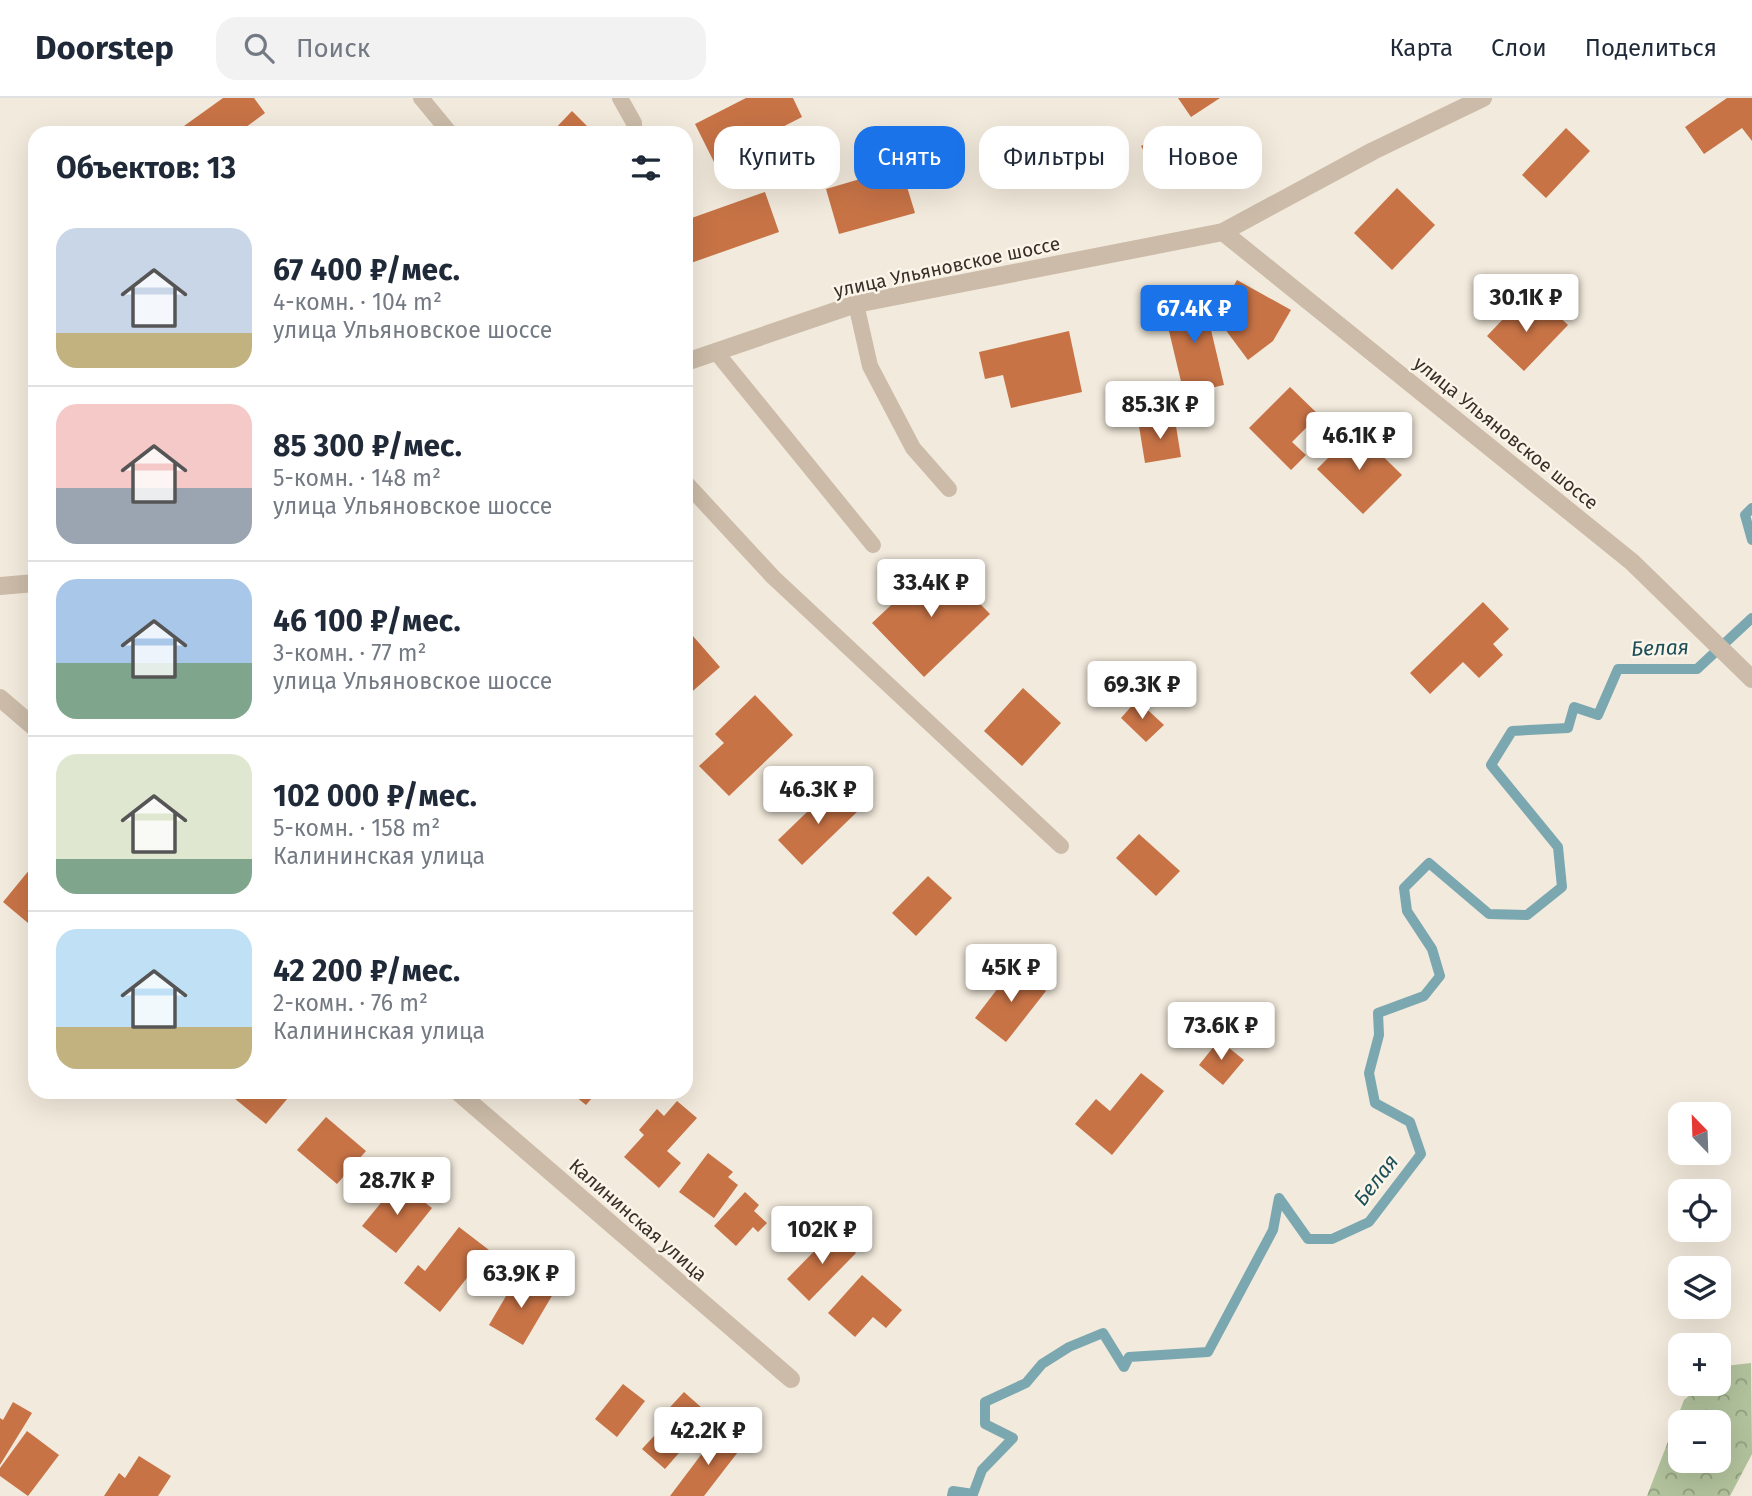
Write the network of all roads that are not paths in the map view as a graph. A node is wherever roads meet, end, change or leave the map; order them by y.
1 (421, 98) edge
2 (620, 98) edge
3 (1483, 98) edge
4 (444, 126) edge
5 (634, 126) edge
6 (1223, 232) junction
7 (856, 304) junction
8 (716, 352) junction
9 (693, 360) edge
10 (949, 489) dead end
11 (693, 491) edge
12 (873, 545) dead end
13 (28, 584) edge
14 (0, 586) edge
15 (1752, 679) edge
16 (0, 698) edge
17 (28, 722) edge
18 (1061, 846) dead end
19 (466, 1099) edge
20 (791, 1379) dead end

1 - 4 lane
2 - 5 lane
3 - 6 street, улица Ульяновское шоссе
6 - 7 street, улица Ульяновское шоссе
6 - 15 street, улица Ульяновское шоссе
7 - 8 street, улица Ульяновское шоссе
7 - 10 lane
8 - 9 street, улица Ульяновское шоссе
8 - 12 lane
11 - 18 lane
13 - 14 street
16 - 17 street
19 - 20 street, Калининская улица

